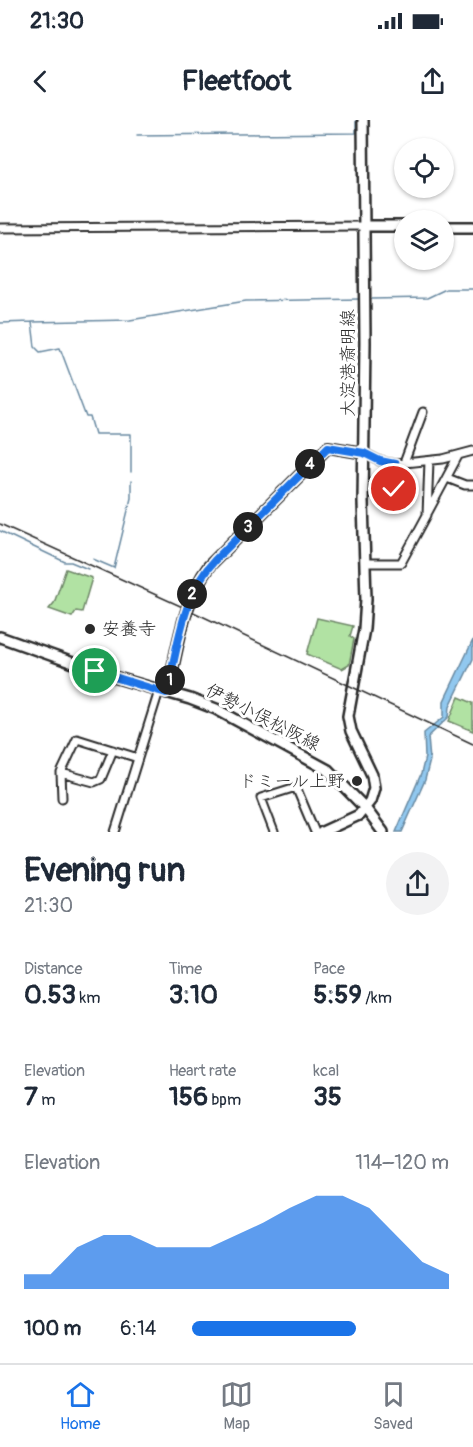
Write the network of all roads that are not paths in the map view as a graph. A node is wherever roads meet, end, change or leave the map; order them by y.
1 (363, 120) edge
2 (364, 226) junction
3 (394, 226) edge
4 (454, 226) edge
5 (473, 227) edge
6 (0, 228) edge
7 (423, 412) dead end
8 (473, 452) edge
9 (364, 453) junction
10 (458, 456) junction
11 (429, 461) junction
12 (404, 463) junction
13 (395, 464) junction
14 (447, 478) junction
15 (473, 485) edge
16 (394, 489) dead end
17 (427, 515) junction
18 (365, 563) junction
19 (0, 637) edge
20 (163, 692) junction
21 (113, 750) junction
22 (138, 758) junction
23 (61, 773) junction
24 (62, 798) dead end
25 (365, 808) junction
26 (116, 832) edge
27 (274, 832) edge
28 (315, 832) edge
29 (321, 832) edge
30 (383, 832) edge

1 - 2 main road, 大淀港斎明線
2 - 3 main road
2 - 6 street
2 - 9 main road, 大淀港斎明線
4 - 5 main road
7 - 12 street
8 - 10 street
9 - 13 street
9 - 18 main road, 大淀港斎明線
9 - 20 main road
10 - 11 street
10 - 14 street
11 - 12 street
11 - 17 street
12 - 13 street
13 - 16 street
14 - 15 street
14 - 17 street
17 - 18 street
18 - 25 main road, 大淀港斎明線
19 - 20 main road, 伊勢小俣松阪線
20 - 22 street
20 - 25 main road, 伊勢小俣松阪線
21 - 22 street
21 - 23 street
21 - 23 street
22 - 26 street
23 - 24 street
25 - 29 main road
25 - 30 main road, 伊勢小俣松阪線
27 - 28 street

